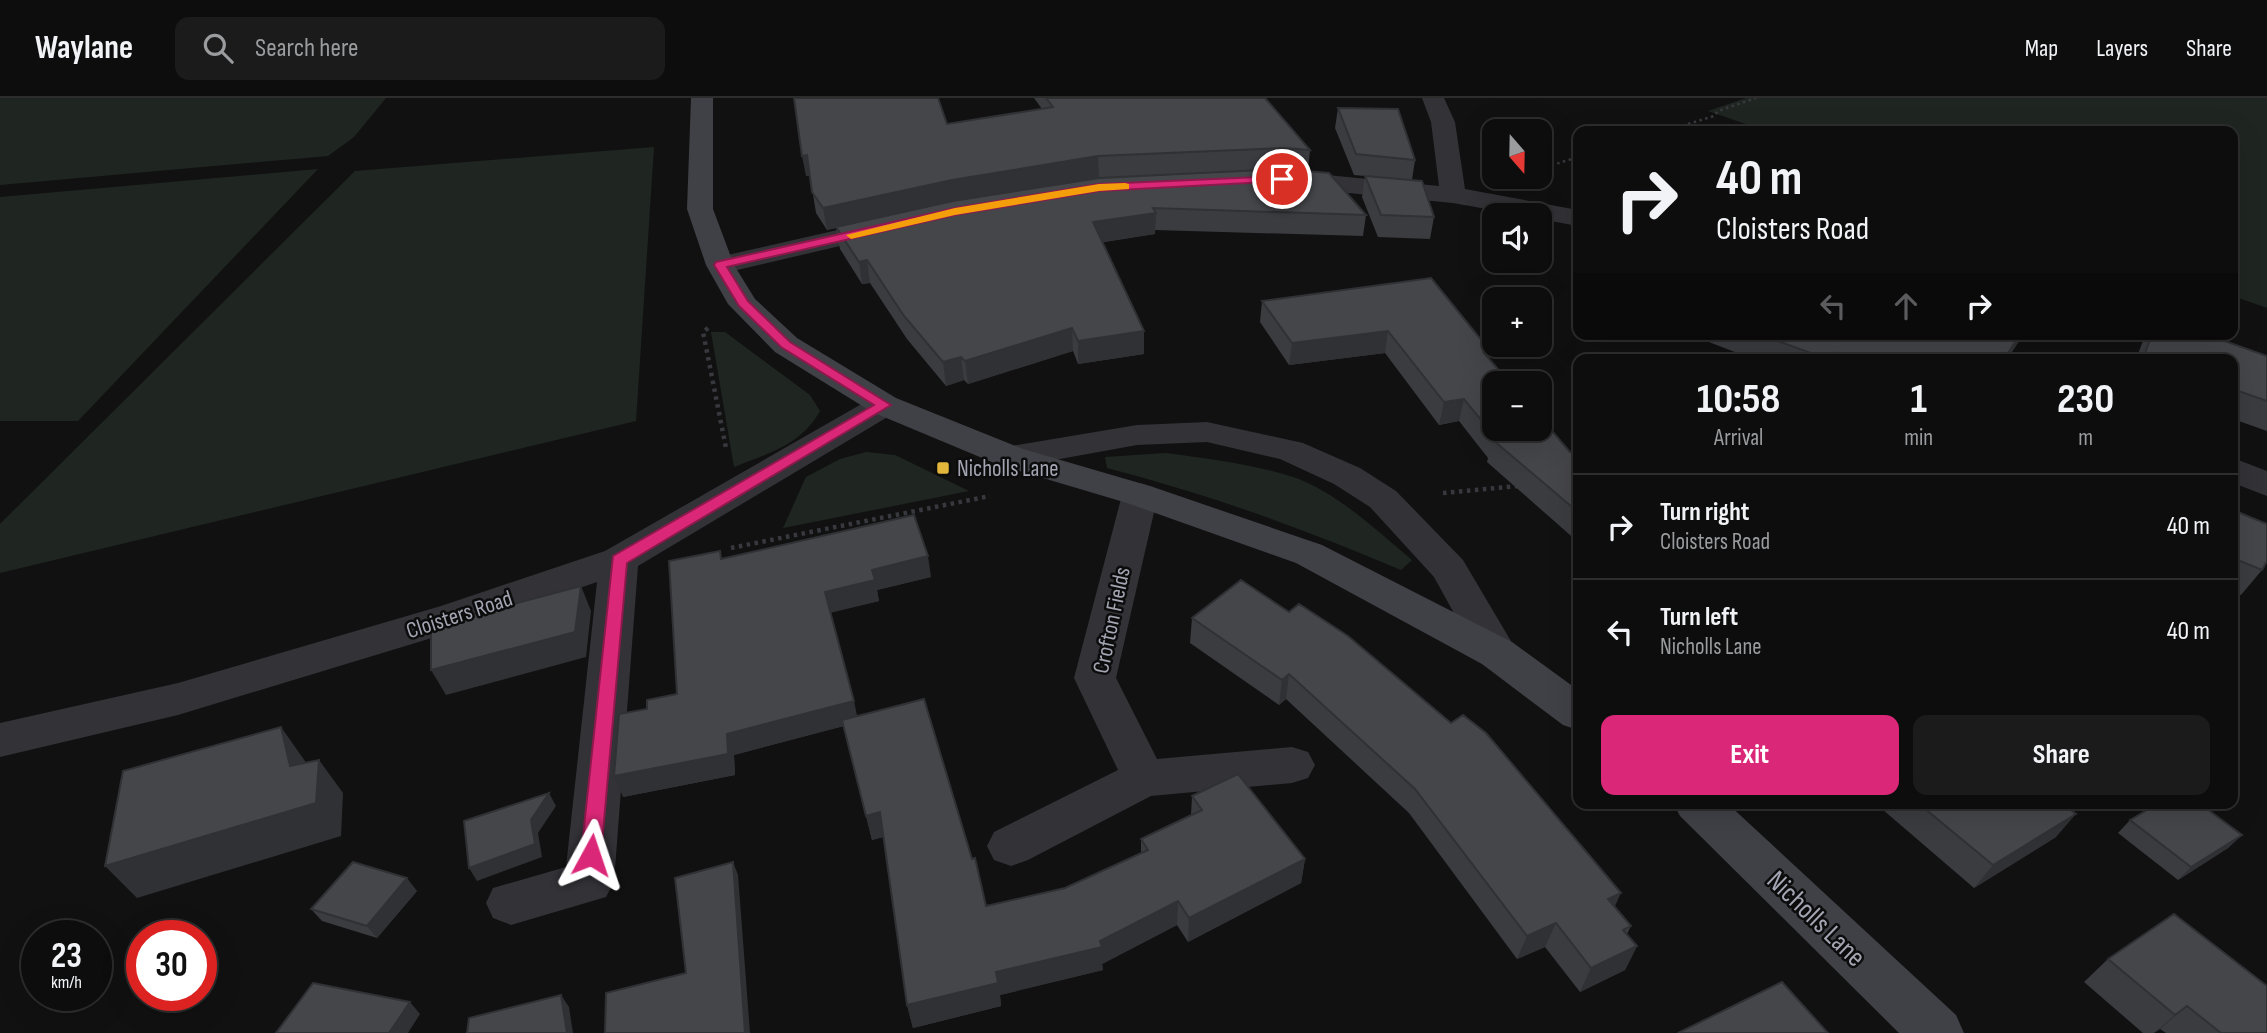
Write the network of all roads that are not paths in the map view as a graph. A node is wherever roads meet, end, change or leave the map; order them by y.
1 (702, 98) edge
2 (1433, 98) edge
3 (1256, 180) edge
4 (1453, 195) junction
5 (1573, 217) edge
6 (916, 220) edge
7 (720, 265) junction
8 (884, 405) junction
9 (1011, 457) junction
10 (2238, 471) edge
11 (2267, 485) edge
12 (1140, 495) junction
13 (619, 560) junction
14 (1497, 653) junction
15 (1573, 709) edge
16 (0, 740) edge
17 (1292, 765) dead end
18 (1144, 778) junction
19 (1702, 809) edge
20 (1011, 846) dead end
21 (511, 903) dead end
22 (1937, 1033) edge

1 - 7 street
2 - 4 street
3 - 4 street
4 - 5 street
6 - 7 street
7 - 8 street
8 - 9 street
8 - 13 street, Cloisters Road
9 - 12 street
9 - 14 street
10 - 11 street
12 - 14 street
12 - 18 street, Crofton Fields
13 - 16 street, Cloisters Road
13 - 21 street
14 - 15 street
17 - 18 street
18 - 20 street
19 - 22 street, Nicholls Lane

